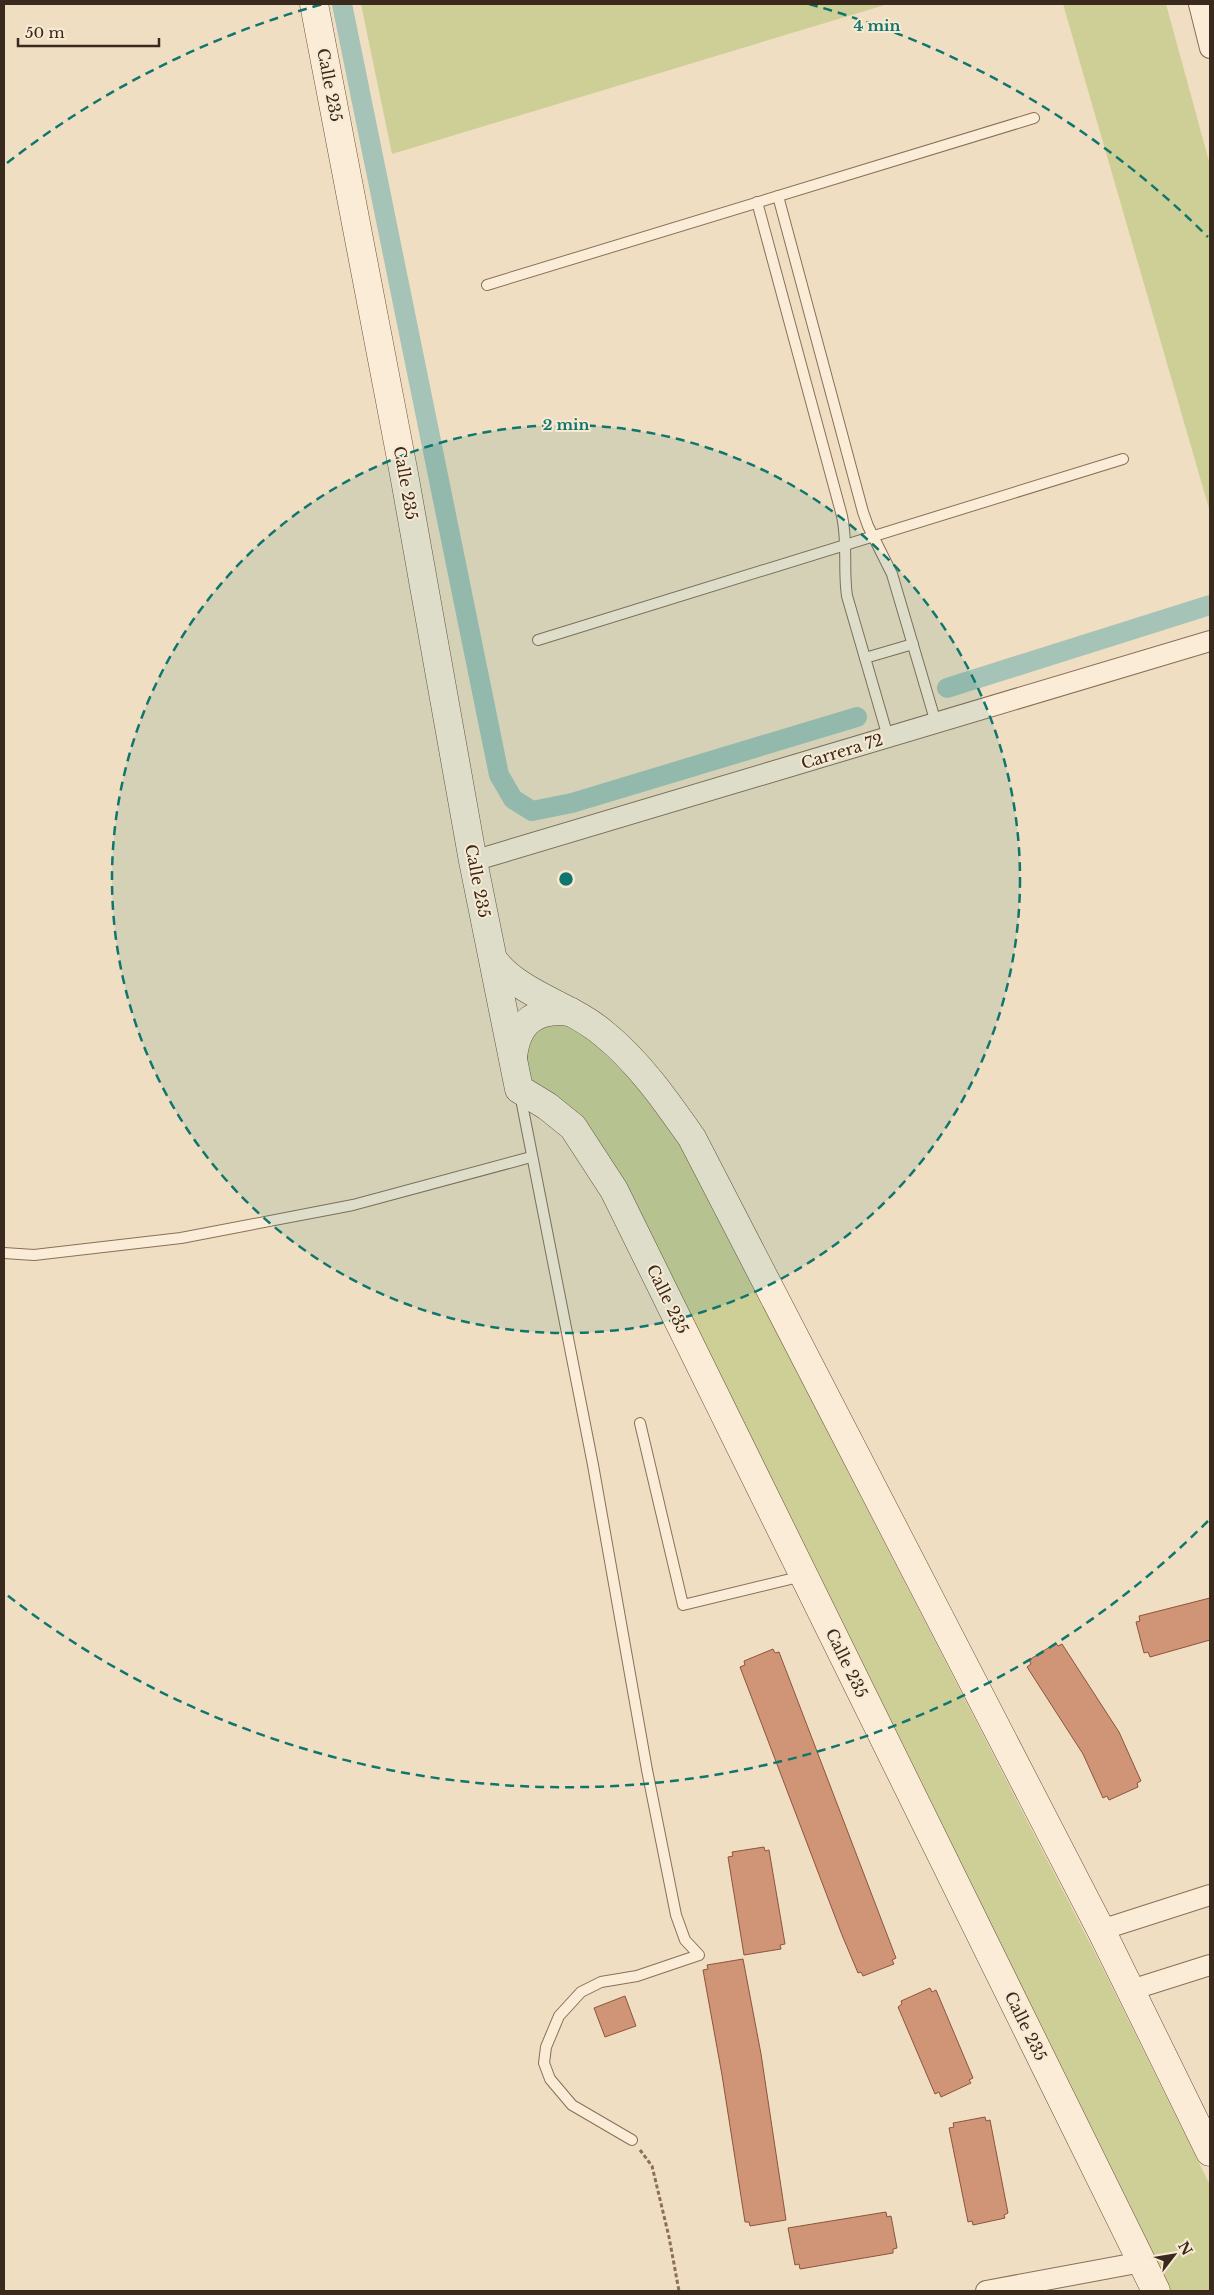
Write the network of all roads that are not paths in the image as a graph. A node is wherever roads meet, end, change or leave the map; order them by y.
1 (314, 4) edge
2 (1199, 4) edge
3 (1210, 48) edge
4 (1034, 118) dead end
5 (778, 196) junction
6 (758, 202) junction
7 (487, 285) dead end
8 (1123, 459) dead end
9 (873, 536) junction
10 (845, 545) junction
11 (538, 640) dead end
12 (1210, 641) edge
13 (913, 644) junction
14 (865, 658) junction
15 (936, 723) junction
16 (888, 737) junction
17 (474, 861) junction
18 (495, 962) junction
19 (572, 1012) junction
20 (513, 1057) junction
21 (519, 1089) junction
22 (532, 1157) junction
23 (4, 1253) edge
24 (640, 1423) dead end
25 (804, 1575) junction
26 (1210, 1895) edge
27 (1101, 1930) junction
28 (1210, 1965) edge
29 (1131, 1990) junction
30 (632, 2140) road end
31 (1210, 2152) edge
32 (1142, 2262) junction
33 (986, 2291) edge
34 (1156, 2291) edge

1 - 17 main road, Calle 235
2 - 3 street
4 - 5 lane
5 - 6 lane
5 - 9 lane
6 - 7 lane
6 - 10 lane
8 - 9 lane
9 - 10 lane
9 - 13 lane
10 - 11 lane
10 - 14 lane
12 - 15 street, Carrera 72
13 - 14 lane
13 - 15 lane
14 - 16 lane
15 - 16 street, Carrera 72
16 - 17 street, Carrera 72
17 - 18 main road, Calle 235
18 - 19 main road
18 - 20 main road, Calle 235
19 - 20 main road, Calle 235
19 - 27 main road
20 - 21 main road, Calle 235
21 - 22 lane
21 - 25 main road, Calle 235
22 - 23 lane
22 - 30 lane
24 - 25 lane
25 - 32 main road, Calle 235
26 - 27 street
27 - 29 main road
28 - 29 street
29 - 31 main road
32 - 33 street
32 - 34 main road, Calle 235

